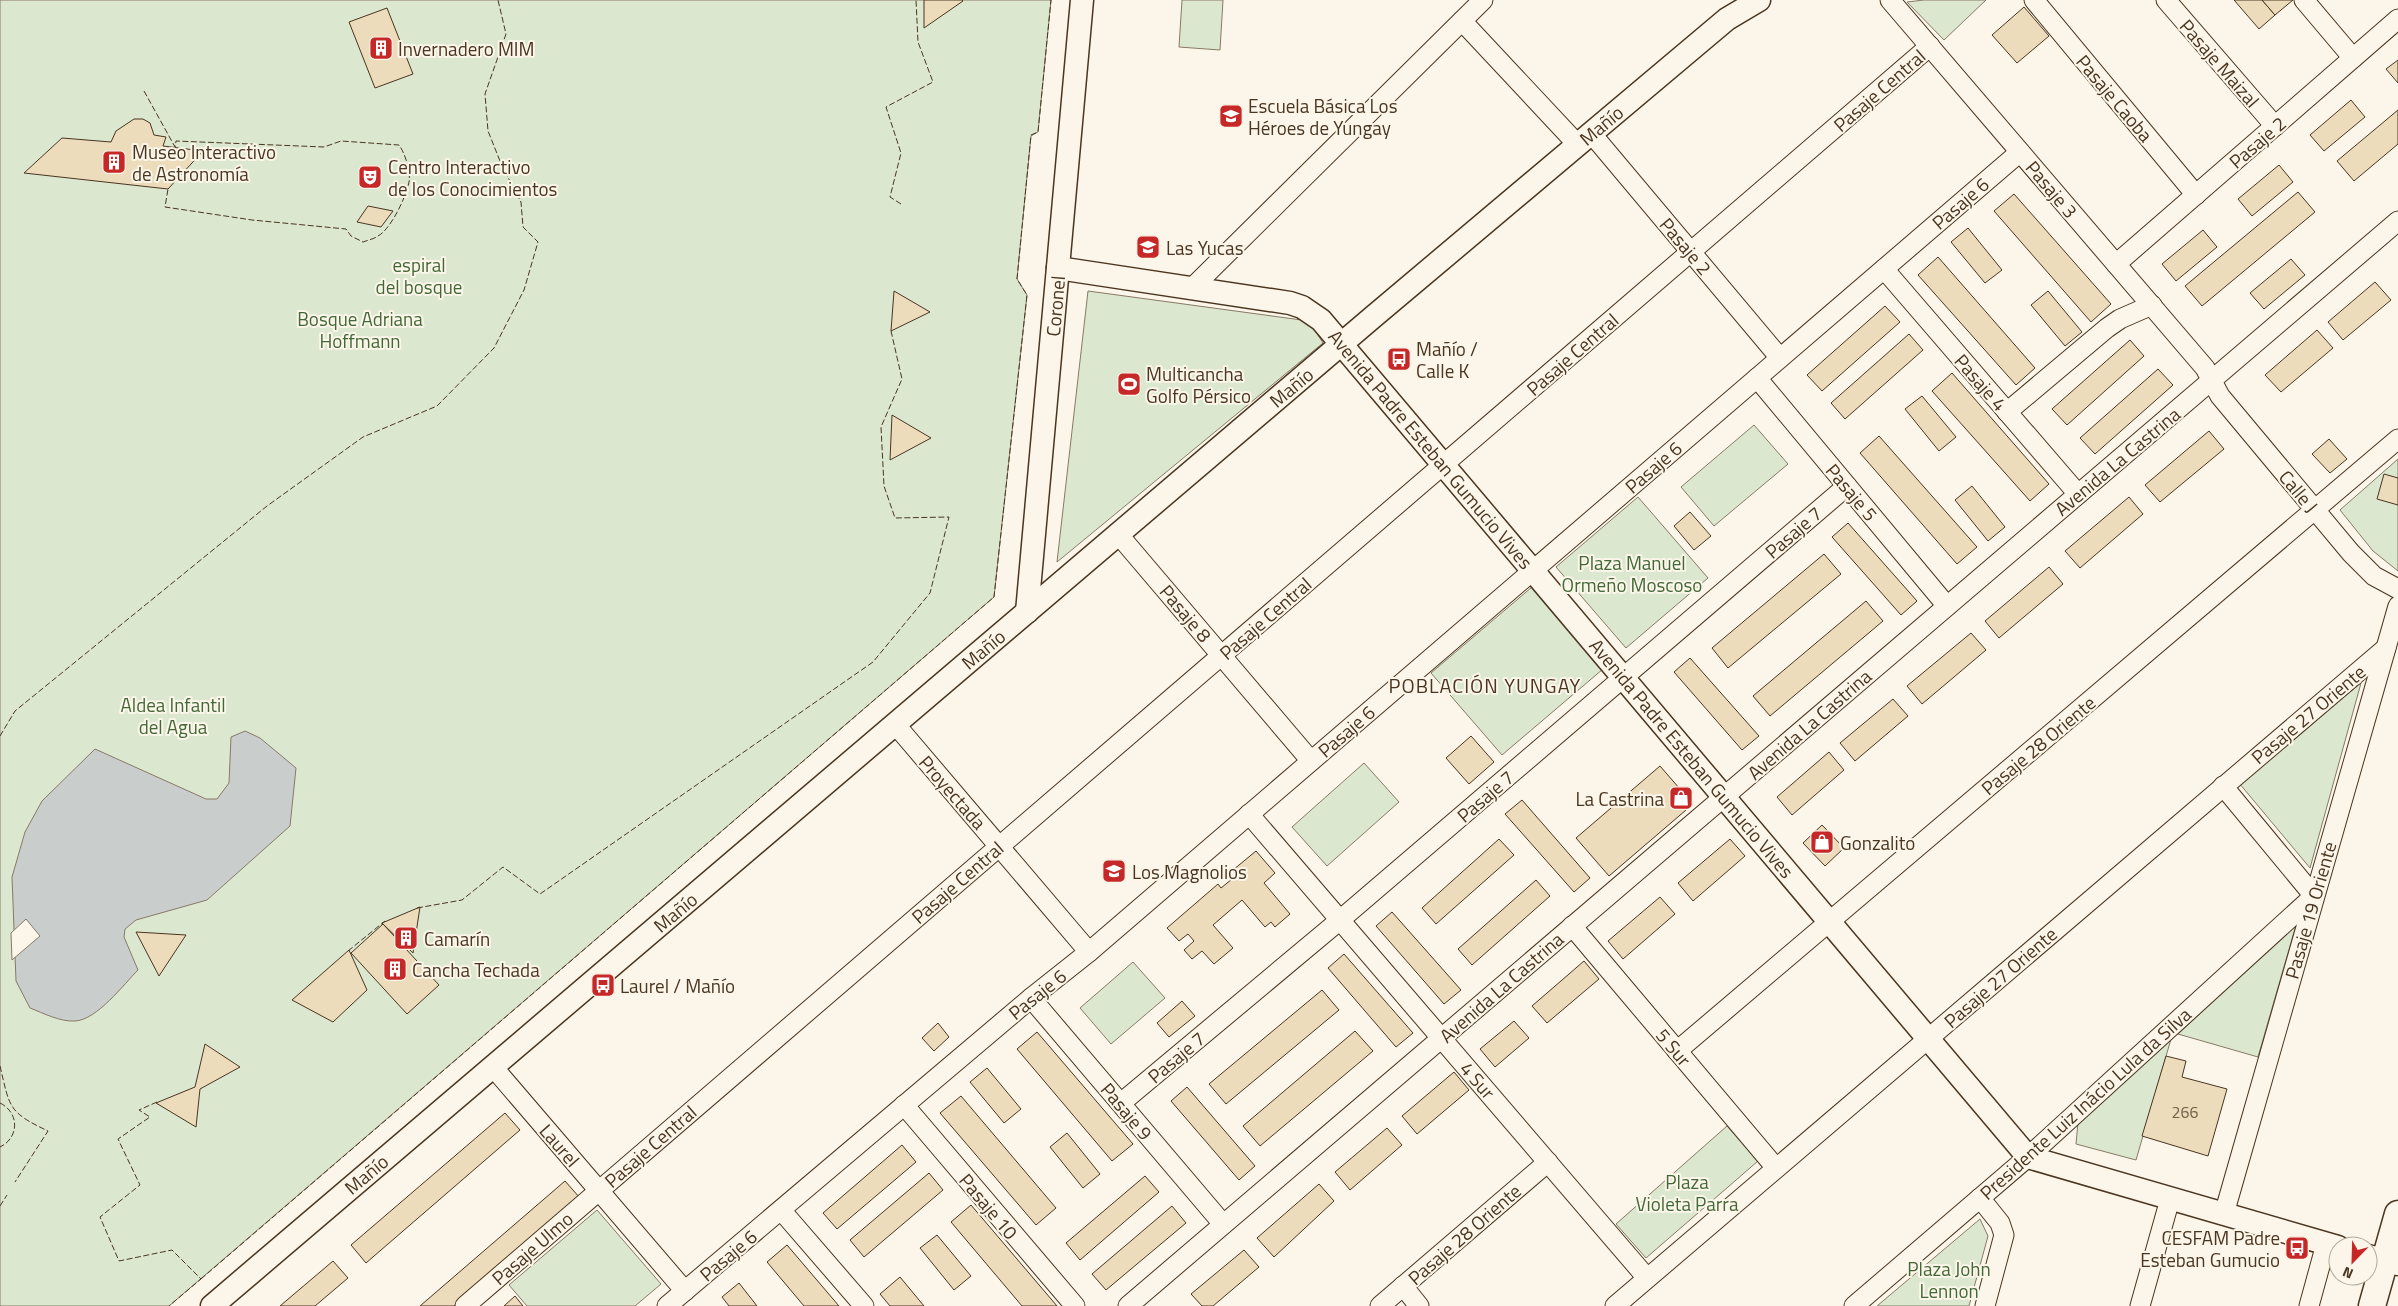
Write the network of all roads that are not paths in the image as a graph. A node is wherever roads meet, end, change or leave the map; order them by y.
1 (1082, 0) edge
2 (1484, 0) edge
3 (1760, 0) edge
4 (1890, 0) edge
5 (2034, 0) edge
6 (2166, 0) edge
7 (2304, 0) edge
8 (2398, 19) edge
9 (1462, 21) junction
10 (1930, 46) junction
11 (2353, 58) junction
12 (2275, 126) junction
13 (1584, 139) junction
14 (2020, 152) junction
15 (2196, 195) junction
16 (2398, 221) edge
17 (1691, 252) junction
18 (2116, 264) junction
19 (1058, 268) junction
20 (1884, 269) junction
21 (1191, 289) junction
22 (2152, 305) junction
23 (1342, 344) junction
24 (1780, 358) junction
25 (1757, 378) junction
26 (2212, 380) junction
27 (2007, 412) junction
28 (2398, 439) edge
29 (1444, 464) junction
30 (1847, 486) junction
31 (2078, 494) junction
32 (2314, 510) junction
33 (1118, 534) junction
34 (1533, 570) junction
35 (2398, 589) edge
36 (1948, 606) junction
37 (2398, 606) edge
38 (1027, 612) junction
39 (2386, 648) junction
40 (1221, 656) junction
41 (1623, 677) junction
42 (895, 724) junction
43 (1311, 761) junction
44 (2223, 786) junction
45 (1724, 797) junction
46 (1249, 814) junction
47 (999, 846) junction
48 (2314, 896) junction
49 (1340, 920) junction
50 (1830, 922) junction
51 (1572, 926) junction
52 (1089, 952) junction
53 (1031, 998) junction
54 (1441, 1038) junction
55 (1928, 1038) junction
56 (1677, 1051) junction
57 (493, 1067) junction
58 (1121, 1103) junction
59 (904, 1106) junction
60 (2028, 1157) junction
61 (1548, 1162) junction
62 (1776, 1168) junction
63 (599, 1190) junction
64 (1980, 1198) junction
65 (2170, 1199) junction
66 (781, 1210) junction
67 (2224, 1214) junction
68 (2398, 1214) edge
69 (1223, 1224) junction
70 (2328, 1244) edge
71 (2328, 1256) edge
72 (2384, 1260) edge
73 (1647, 1278) junction
74 (1403, 1286) junction
75 (685, 1291) junction
76 (212, 1306) edge
77 (465, 1306) edge
78 (667, 1306) edge
79 (864, 1306) edge
80 (1075, 1306) edge
81 (1128, 1306) edge
82 (1380, 1306) edge
83 (1419, 1306) edge
84 (1615, 1306) edge
85 (1854, 1306) edge
86 (1985, 1306) edge
87 (2140, 1306) edge
88 (2309, 1306) edge
89 (2372, 1306) edge

1 - 19 street, Coronel
2 - 9 street
3 - 13 street, Mañío
4 - 10 street, Pasaje 3
5 - 15 street, Pasaje Caoba
6 - 12 street, Pasaje Maizal
7 - 11 street
8 - 11 street, Pasaje 2
9 - 13 street, Pasaje 2
9 - 21 street
10 - 14 street, Pasaje 3
10 - 17 street, Pasaje Central
11 - 12 street, Pasaje 2
12 - 15 street, Pasaje 2
13 - 17 street, Pasaje 2
13 - 23 street, Mañío
14 - 18 street, Pasaje 3
14 - 20 street, Pasaje 6
15 - 18 street, Pasaje 2
16 - 26 street, Avenida La Castrina
17 - 24 street, Pasaje 2
17 - 29 street, Pasaje Central
18 - 22 street, Pasaje 3
19 - 21 street, Avenida Padre Esteban Gumucio Vives
19 - 38 street, Coronel
20 - 24 street, Pasaje 6
20 - 27 street, Pasaje 4
21 - 23 street, Avenida Padre Esteban Gumucio Vives
22 - 26 street, Pasaje 3
22 - 27 street
23 - 29 street, Avenida Padre Esteban Gumucio Vives
23 - 33 street, Mañío
24 - 25 street, Pasaje 6
25 - 30 street, Pasaje 5
25 - 34 street, Pasaje 6
26 - 31 street, Avenida La Castrina
26 - 32 street, Calle J
27 - 31 street, Pasaje 4
28 - 32 street, Pasaje 28 Oriente
29 - 34 street, Avenida Padre Esteban Gumucio Vives
29 - 40 street, Pasaje Central
30 - 36 street, Pasaje 5
30 - 41 street, Pasaje 7
31 - 36 street, Avenida La Castrina
32 - 35 street, Calle J
32 - 50 street, Pasaje 28 Oriente
33 - 38 street, Mañío
33 - 40 street, Pasaje 8
34 - 41 street, Avenida Padre Esteban Gumucio Vives
34 - 43 street, Pasaje 6
36 - 45 street, Avenida La Castrina
37 - 39 street, Pasaje 19 Oriente
38 - 42 street, Mañío
39 - 44 street, Pasaje 27 Oriente
39 - 48 street, Pasaje 19 Oriente
40 - 43 street, Pasaje 8
40 - 47 street, Pasaje Central
41 - 45 street, Avenida Padre Esteban Gumucio Vives
41 - 49 street, Pasaje 7
42 - 47 street, Proyectada
42 - 57 street, Mañío
43 - 46 street, Pasaje 6
44 - 48 street
44 - 55 street, Pasaje 27 Oriente
45 - 50 street, Avenida Padre Esteban Gumucio Vives
45 - 51 street, Avenida La Castrina
46 - 49 street, 4 Sur
46 - 52 street, Pasaje 6
47 - 52 street, Proyectada
47 - 63 street, Pasaje Central
48 - 60 street, Presidente Luiz Inácio Lula da Silva
48 - 67 street, Pasaje 19 Oriente
49 - 54 street, 4 Sur
49 - 58 street, Pasaje 7
50 - 55 street, Avenida Padre Esteban Gumucio Vives
50 - 56 street, Pasaje 28 Oriente
51 - 54 street, Avenida La Castrina
51 - 56 street, 5 Sur
52 - 53 street, Pasaje 6
53 - 58 street, Pasaje 9
53 - 59 street, Pasaje 6
54 - 61 street, 4 Sur
54 - 69 street, Avenida La Castrina
55 - 60 street, Avenida Padre Esteban Gumucio Vives
55 - 62 street, Pasaje 27 Oriente
56 - 62 street, 5 Sur
57 - 63 street, Laurel
57 - 76 street, Mañío
58 - 69 street, Pasaje 9
59 - 66 street, Pasaje 6
59 - 80 street, Pasaje 10
60 - 64 street, Presidente Luiz Inácio Lula da Silva
60 - 65 street
61 - 73 street, 4 Sur
61 - 74 street, Pasaje 28 Oriente
62 - 73 street, Pasaje 27 Oriente
63 - 75 street, Laurel
63 - 77 street, Pasaje Ulmo
64 - 85 street, Presidente Luiz Inácio Lula da Silva
64 - 86 street
65 - 67 street
65 - 87 street
66 - 75 street, Pasaje 6
66 - 79 street
67 - 70 street
68 - 72 main road
69 - 81 street, Avenida La Castrina
71 - 88 street
72 - 89 main road
73 - 84 street, Pasaje 27 Oriente
74 - 82 street, Pasaje 28 Oriente
74 - 83 street
75 - 78 street, Pasaje 6

